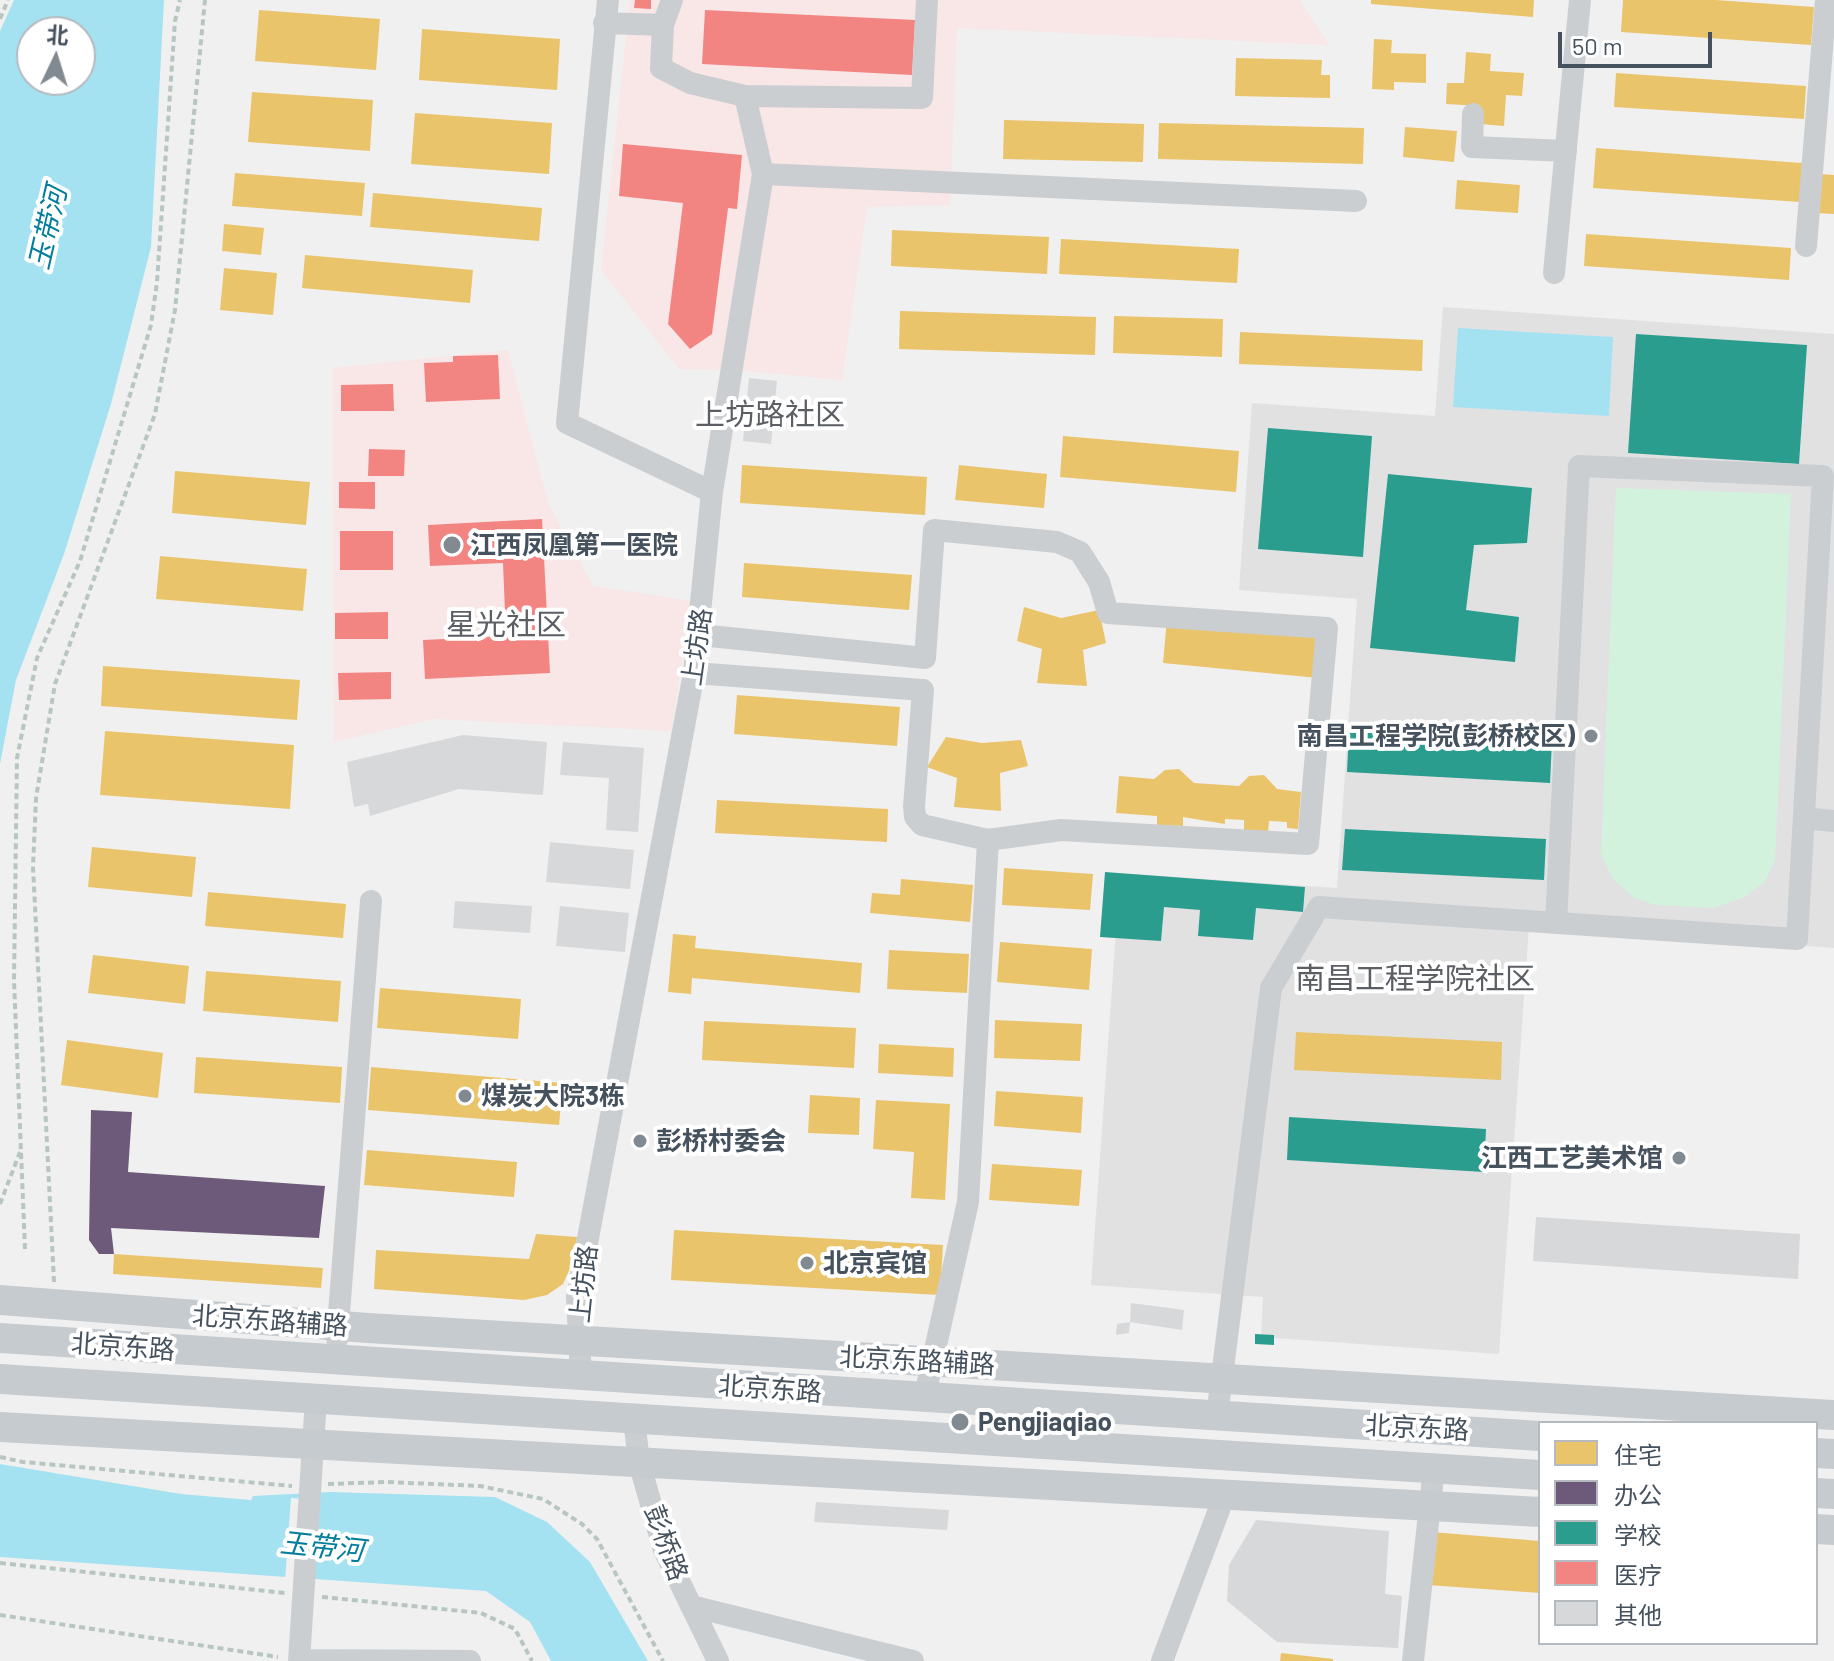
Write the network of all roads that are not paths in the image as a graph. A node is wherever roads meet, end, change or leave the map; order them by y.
1 (608, 0) edge
2 (672, 0) edge
3 (927, 0) edge
4 (1580, 0) edge
5 (1826, 0) edge
6 (604, 23) junction
7 (663, 25) junction
8 (745, 96) junction
9 (1473, 114) dead end
10 (1566, 151) junction
11 (763, 174) junction
12 (1356, 201) dead end
13 (1806, 246) dead end
14 (1554, 273) dead end
15 (712, 492) junction
16 (700, 635) junction
17 (925, 658) junction
18 (694, 673) junction
19 (923, 690) junction
20 (1804, 818) junction
21 (1834, 821) edge
22 (988, 840) junction
23 (371, 901) dead end
24 (1556, 923) junction
25 (10, 1300) edge
26 (338, 1326) junction
27 (2, 1338) edge
28 (579, 1341) junction
29 (335, 1360) junction
30 (933, 1362) junction
31 (581, 1376) junction
32 (1, 1379) edge
33 (1222, 1379) junction
34 (316, 1399) junction
35 (924, 1399) junction
36 (1834, 1415) edge
37 (1217, 1416) junction
38 (634, 1419) junction
39 (12, 1428) edge
40 (1538, 1436) edge
41 (313, 1444) junction
42 (639, 1462) junction
43 (1434, 1468) junction
44 (1538, 1475) edge
45 (1225, 1494) junction
46 (1430, 1505) junction
47 (1538, 1512) edge
48 (691, 1606) junction
49 (299, 1661) edge
50 (470, 1661) edge
51 (718, 1661) edge
52 (913, 1661) edge
53 (1162, 1661) edge
54 (1413, 1661) edge

1 - 6 street
2 - 7 street
3 - 8 street
4 - 10 street
5 - 13 street
6 - 7 street
6 - 15 street
7 - 8 street
8 - 11 street
9 - 10 street
10 - 14 street
11 - 12 street
11 - 15 street, 上坊路
15 - 16 street, 上坊路
16 - 17 street
16 - 18 street, 上坊路
17 - 19 street
17 - 22 street
18 - 19 street
18 - 28 street, 上坊路
19 - 22 street
20 - 21 street
20 - 24 street
20 - 24 street
22 - 30 street
23 - 26 street
24 - 33 street
25 - 26 main road, 北京东路辅路
26 - 28 main road, 北京东路辅路
26 - 29 street
27 - 29 main road, 北京东路
28 - 30 main road, 北京东路辅路
28 - 31 street, 上坊路
29 - 31 main road, 北京东路
30 - 33 main road, 北京东路辅路
30 - 35 street
31 - 35 main road, 北京东路
32 - 34 main road, 北京东路
33 - 36 main road, 北京东路辅路
33 - 37 street
34 - 38 main road, 北京东路
34 - 41 street
35 - 37 main road, 北京东路
37 - 40 main road, 北京东路
38 - 42 street, 彭桥路
38 - 43 main road, 北京东路
39 - 41 main road
41 - 42 main road
41 - 49 street
42 - 45 main road
42 - 48 street, 彭桥路
43 - 44 main road, 北京东路
43 - 46 street
45 - 46 main road
45 - 53 street
46 - 47 main road
46 - 54 street
48 - 51 street, 彭桥路
48 - 52 street
49 - 50 street

